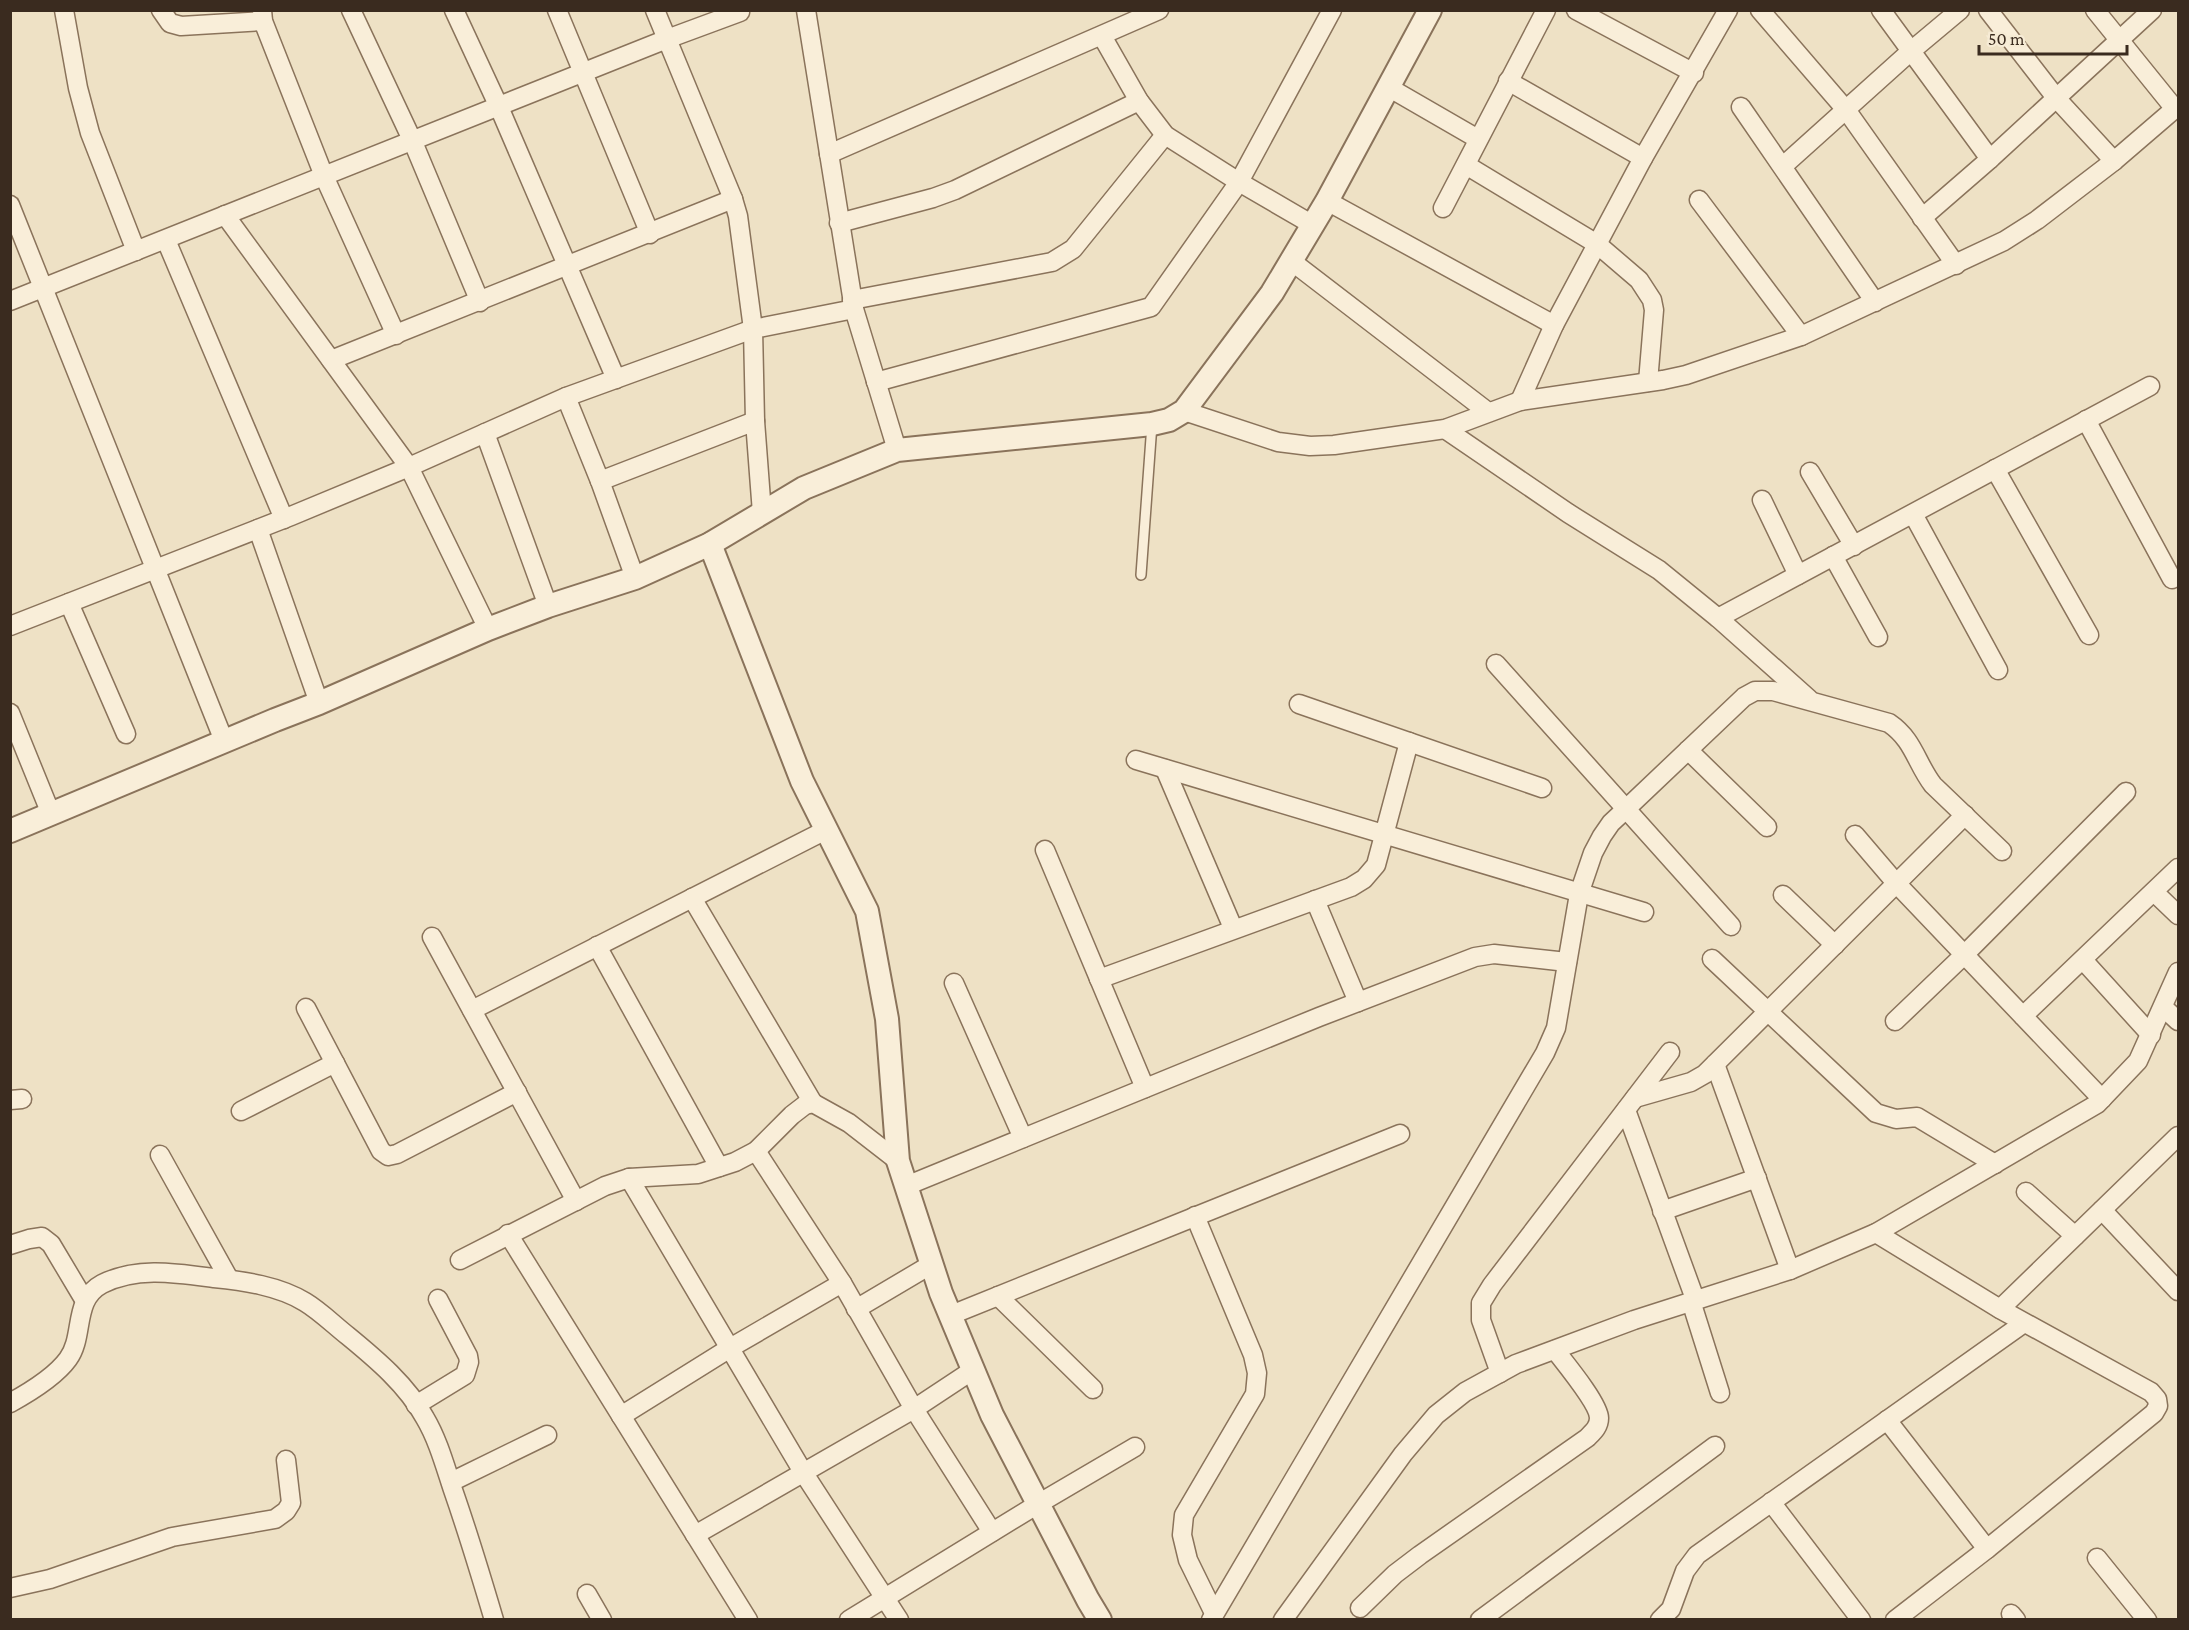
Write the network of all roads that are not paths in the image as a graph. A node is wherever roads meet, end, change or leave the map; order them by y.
1 (64, 10) edge
2 (160, 10) edge
3 (351, 10) edge
4 (454, 10) edge
5 (557, 10) edge
6 (655, 10) edge
7 (806, 10) edge
8 (1159, 10) edge
9 (1332, 10) edge
10 (1430, 10) edge
11 (1546, 10) edge
12 (1576, 10) edge
13 (1728, 10) edge
14 (1760, 10) edge
15 (1881, 10) edge
16 (1960, 10) edge
17 (1988, 10) edge
18 (2095, 10) edge
19 (2152, 10) edge
20 (740, 12) dead end
21 (262, 16) edge
22 (1102, 36) junction
23 (667, 39) junction
24 (2120, 40) junction
25 (1911, 51) junction
26 (584, 73) junction
27 (1694, 73) junction
28 (1508, 81) junction
29 (1388, 87) junction
30 (2056, 99) junction
31 (1138, 101) junction
32 (499, 107) junction
33 (1742, 107) dead end
34 (2177, 108) edge
35 (1847, 111) junction
36 (1165, 135) junction
37 (1478, 139) junction
38 (413, 142) junction
39 (829, 154) junction
40 (1643, 158) junction
41 (1990, 159) junction
42 (2114, 161) junction
43 (1466, 165) junction
44 (1783, 166) junction
45 (324, 176) junction
46 (1239, 182) junction
47 (733, 199) junction
48 (1699, 200) dead end
49 (1327, 201) junction
50 (10, 205) edge
51 (1443, 208) dead end
52 (225, 215) junction
53 (1923, 218) junction
54 (839, 223) junction
55 (1312, 225) junction
56 (650, 234) junction
57 (166, 240) junction
58 (1597, 244) junction
59 (136, 251) junction
60 (1290, 261) junction
61 (1956, 265) junction
62 (566, 268) junction
63 (42, 288) junction
64 (10, 301) edge
65 (480, 302) junction
66 (1875, 302) junction
67 (853, 304) junction
68 (1554, 325) junction
69 (753, 329) junction
70 (396, 335) junction
71 (1801, 336) junction
72 (331, 360) junction
73 (616, 380) junction
74 (876, 382) junction
75 (1648, 382) junction
76 (2150, 386) dead end
77 (566, 397) junction
78 (1520, 401) junction
79 (1184, 411) junction
80 (1488, 412) junction
81 (2086, 420) junction
82 (755, 421) junction
83 (1152, 424) junction
84 (1445, 429) junction
85 (485, 433) junction
86 (897, 450) junction
87 (409, 467) junction
88 (1995, 469) junction
89 (1810, 472) dead end
90 (600, 481) junction
91 (1762, 500) dead end
92 (762, 513) junction
93 (1913, 514) junction
94 (284, 519) junction
95 (258, 529) junction
96 (710, 544) junction
97 (1854, 546) junction
98 (1833, 556) junction
99 (155, 569) junction
100 (1141, 575) dead end
101 (1798, 575) junction
102 (635, 578) junction
103 (2172, 579) dead end
104 (69, 603) junction
105 (548, 606) junction
106 (1718, 618) junction
107 (10, 626) edge
108 (488, 629) junction
109 (2090, 635) dead end
110 (1878, 637) dead end
111 (1496, 664) dead end
112 (1998, 670) dead end
113 (1811, 701) junction
114 (319, 703) junction
115 (1299, 704) dead end
116 (10, 713) edge
117 (126, 735) dead end
118 (224, 741) junction
119 (1409, 742) junction
120 (1688, 750) junction
121 (1136, 760) dead end
122 (1166, 769) junction
123 (1542, 788) dead end
124 (2126, 792) dead end
125 (1626, 808) junction
126 (51, 814) junction
127 (1965, 815) junction
128 (1767, 827) dead end
129 (826, 830) junction
130 (10, 831) edge
131 (1384, 835) junction
132 (1855, 835) dead end
133 (1045, 850) dead end
134 (2002, 850) dead end
135 (2178, 868) edge
136 (1896, 883) junction
137 (2154, 892) junction
138 (1579, 894) junction
139 (1783, 895) dead end
140 (692, 898) junction
141 (1315, 900) junction
142 (1644, 912) dead end
143 (2178, 915) edge
144 (1731, 926) dead end
145 (1233, 928) junction
146 (432, 937) dead end
147 (1834, 945) junction
148 (597, 946) junction
149 (1964, 955) junction
150 (1712, 959) dead end
151 (2083, 960) junction
152 (1567, 962) junction
153 (2178, 972) edge
154 (1099, 979) junction
155 (954, 983) dead end
156 (1358, 1002) junction
157 (2163, 1007) junction
158 (306, 1008) dead end
159 (472, 1010) junction
160 (1769, 1011) junction
161 (2023, 1016) junction
162 (1895, 1021) dead end
163 (2178, 1021) edge
164 (2151, 1035) junction
165 (1670, 1052) dead end
166 (335, 1063) junction
167 (1715, 1064) junction
168 (1145, 1089) junction
169 (517, 1092) junction
170 (2102, 1099) junction
171 (813, 1103) junction
172 (1630, 1104) junction
173 (241, 1112) dead end
174 (1400, 1134) dead end
175 (1023, 1138) junction
176 (2174, 1147) edge
177 (756, 1151) junction
178 (160, 1155) dead end
179 (898, 1161) junction
180 (1995, 1164) junction
181 (719, 1167) junction
182 (629, 1178) junction
183 (1757, 1178) junction
184 (906, 1186) junction
185 (2026, 1192) dead end
186 (576, 1201) junction
187 (2102, 1210) junction
188 (1662, 1211) junction
189 (1195, 1216) junction
190 (1876, 1233) junction
191 (508, 1234) junction
192 (2074, 1236) junction
193 (10, 1245) edge
194 (460, 1260) dead end
195 (932, 1264) junction
196 (1790, 1270) junction
197 (229, 1279) junction
198 (842, 1283) junction
199 (2178, 1291) edge
200 (998, 1296) junction
201 (438, 1299) dead end
202 (1693, 1300) junction
203 (85, 1301) junction
204 (856, 1309) junction
205 (2000, 1309) junction
206 (951, 1315) junction
207 (2024, 1323) junction
208 (730, 1348) junction
209 (1555, 1350) junction
210 (973, 1370) junction
211 (1500, 1373) junction
212 (1093, 1389) dead end
213 (1720, 1393) dead end
214 (10, 1403) edge
215 (416, 1405) junction
216 (914, 1409) junction
217 (621, 1416) junction
218 (1887, 1420) junction
219 (547, 1435) dead end
220 (1715, 1446) dead end
221 (1136, 1447) dead end
222 (286, 1460) dead end
223 (803, 1472) junction
224 (451, 1482) junction
225 (1771, 1502) junction
226 (1038, 1504) junction
227 (992, 1532) junction
228 (695, 1535) junction
229 (1987, 1549) junction
230 (2097, 1558) dead end
231 (10, 1588) edge
232 (587, 1594) dead end
233 (885, 1597) junction
234 (1360, 1608) dead end
235 (1212, 1616) edge
236 (1670, 1616) edge
237 (494, 1620) edge
238 (602, 1620) edge
239 (748, 1620) edge
240 (849, 1620) edge
241 (899, 1620) edge
242 (1100, 1620) edge
243 (1283, 1620) edge
244 (1480, 1620) edge
245 (1861, 1620) edge
246 (1896, 1620) edge
247 (2146, 1620) edge

1 - 59 street
2 - 21 street
3 - 38 street
4 - 32 street
5 - 26 street
6 - 23 street
7 - 39 street
8 - 22 street
9 - 46 street
10 - 29 street
11 - 28 street
12 - 27 street
13 - 27 street
14 - 35 street
15 - 25 street
16 - 25 street
17 - 30 street
18 - 24 street
19 - 24 street
20 - 23 street
21 - 45 street
22 - 31 street
22 - 39 street
23 - 26 street
23 - 47 street
24 - 30 street
24 - 34 street
25 - 35 street
25 - 41 street
26 - 32 street
26 - 56 street
27 - 40 street
28 - 37 street
28 - 40 street
29 - 37 street
29 - 49 street
30 - 41 street
30 - 42 street
31 - 36 street
31 - 54 street
32 - 38 street
32 - 62 street
33 - 44 street
34 - 42 street
35 - 44 street
35 - 53 street
36 - 46 street
36 - 67 street
37 - 43 street
38 - 45 street
38 - 65 street
39 - 54 street
40 - 58 street
41 - 53 street
42 - 61 street
43 - 51 street
43 - 58 street
44 - 66 street
45 - 52 street
45 - 70 street
46 - 55 street
46 - 74 street
47 - 56 street
47 - 69 street
48 - 71 street
49 - 55 street
49 - 68 street
50 - 63 street
52 - 57 street
52 - 72 street
53 - 61 street
54 - 67 street
55 - 60 street
56 - 62 street
57 - 59 street
57 - 94 street
58 - 68 street
58 - 75 street
59 - 63 street
60 - 79 street
60 - 80 street
61 - 66 street
62 - 65 street
62 - 73 street
63 - 64 street
63 - 99 street
65 - 70 street
66 - 71 street
67 - 69 street
67 - 74 street
68 - 78 street
69 - 73 street
69 - 82 street
70 - 72 street
71 - 75 street
72 - 87 street
73 - 77 street
74 - 86 street
75 - 78 street
76 - 81 street
77 - 85 street
77 - 90 street
78 - 80 street
79 - 83 street
79 - 84 street
80 - 84 street
81 - 88 street
81 - 103 street
82 - 90 street
82 - 92 street
83 - 86 street
83 - 100 lane
84 - 106 street
85 - 87 street
85 - 105 street
86 - 92 street
87 - 94 street
87 - 108 street
88 - 93 street
88 - 109 street
89 - 97 street
90 - 102 street
91 - 101 street
92 - 96 street
93 - 97 street
93 - 112 street
94 - 95 street
95 - 99 street
95 - 114 street
96 - 102 street
96 - 129 street
97 - 98 street
98 - 101 street
98 - 110 street
99 - 104 street
99 - 118 street
101 - 106 street
102 - 105 street
104 - 107 street
104 - 117 street
105 - 108 street
106 - 113 street
108 - 114 street
111 - 125 street
113 - 120 street
113 - 127 street
114 - 118 street
115 - 119 street
116 - 126 street
118 - 126 street
119 - 123 street
119 - 131 street
120 - 125 street
120 - 128 street
121 - 122 street
122 - 131 street
122 - 145 street
124 - 149 street
125 - 138 street
125 - 144 street
126 - 130 street
127 - 134 street
127 - 136 street
129 - 140 street
129 - 179 street
131 - 138 street
131 - 141 street
132 - 136 street
133 - 154 street
135 - 137 street
136 - 147 street
136 - 149 street
137 - 143 street
137 - 151 street
138 - 142 street
138 - 152 street
139 - 147 street
140 - 148 street
140 - 171 street
141 - 145 street
141 - 156 street
145 - 154 street
146 - 159 street
147 - 160 street
148 - 159 street
148 - 181 street
149 - 161 street
149 - 162 street
150 - 160 street
151 - 161 street
151 - 164 street
152 - 156 street
152 - 235 street
153 - 157 street
154 - 168 street
155 - 175 street
156 - 168 street
157 - 163 street
157 - 164 street
158 - 166 street
159 - 169 street
160 - 167 street
160 - 180 street
161 - 170 street
164 - 170 street
165 - 172 street
166 - 169 street
166 - 173 street
167 - 172 street
167 - 183 street
168 - 175 street
169 - 186 street
170 - 180 street
171 - 177 street
171 - 179 street
172 - 188 street
172 - 211 street
174 - 189 street
175 - 184 street
176 - 187 street
177 - 181 street
177 - 198 street
178 - 197 street
179 - 184 street
180 - 190 street
181 - 182 street
182 - 186 street
182 - 208 street
183 - 188 street
183 - 196 street
184 - 195 street
185 - 192 street
186 - 191 street
187 - 192 street
187 - 199 street
188 - 202 street
189 - 200 street
189 - 235 street
190 - 196 street
190 - 205 street
191 - 194 street
191 - 217 street
192 - 205 street
193 - 203 street
195 - 204 street
195 - 206 street
196 - 202 street
197 - 203 street
197 - 215 street
198 - 204 street
198 - 208 street
200 - 206 street
200 - 212 street
201 - 215 street
202 - 209 street
202 - 213 street
203 - 214 street
204 - 216 street
205 - 207 street
206 - 210 street
207 - 218 street
207 - 229 street
208 - 217 street
208 - 223 street
209 - 211 street
209 - 234 street
210 - 216 street
210 - 226 street
211 - 243 street
215 - 224 street
216 - 223 street
216 - 227 street
217 - 228 street
218 - 225 street
218 - 229 street
219 - 224 street
220 - 244 street
221 - 226 street
222 - 231 street
223 - 228 street
223 - 233 street
224 - 237 street
225 - 236 street
225 - 245 street
226 - 227 street
226 - 242 street
227 - 233 street
228 - 239 street
229 - 246 street
230 - 247 street
232 - 238 street
233 - 240 street
233 - 241 street

